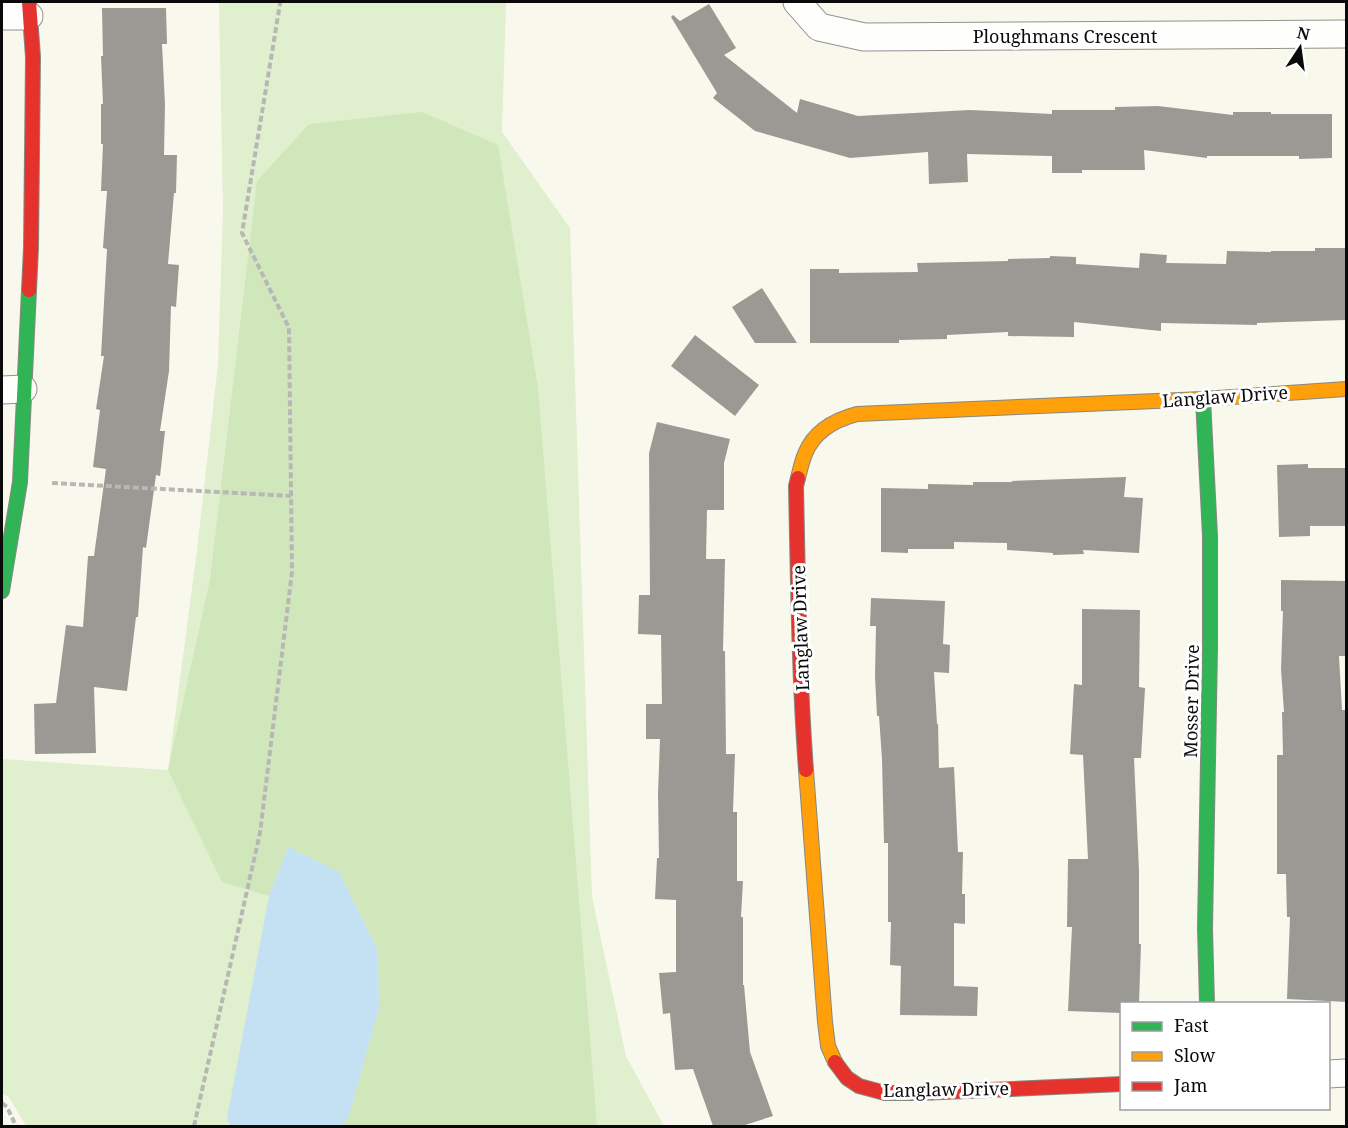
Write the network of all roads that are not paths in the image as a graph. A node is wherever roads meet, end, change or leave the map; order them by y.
1 (797, 2) edge
2 (29, 9) edge
3 (2, 16) edge
4 (1347, 34) edge
5 (1347, 389) edge
6 (12, 390) edge
7 (1203, 399) junction
8 (2, 591) edge
9 (1207, 1002) edge
10 (1347, 1073) edge
11 (1330, 1074) edge
12 (1120, 1084) edge

1 - 4 street, Ploughmans Crescent
2 - 3 street
2 - 6 street
5 - 7 street, Langlaw Drive
6 - 8 street
7 - 9 street, Mosser Drive
7 - 12 street, Langlaw Drive
10 - 11 street

